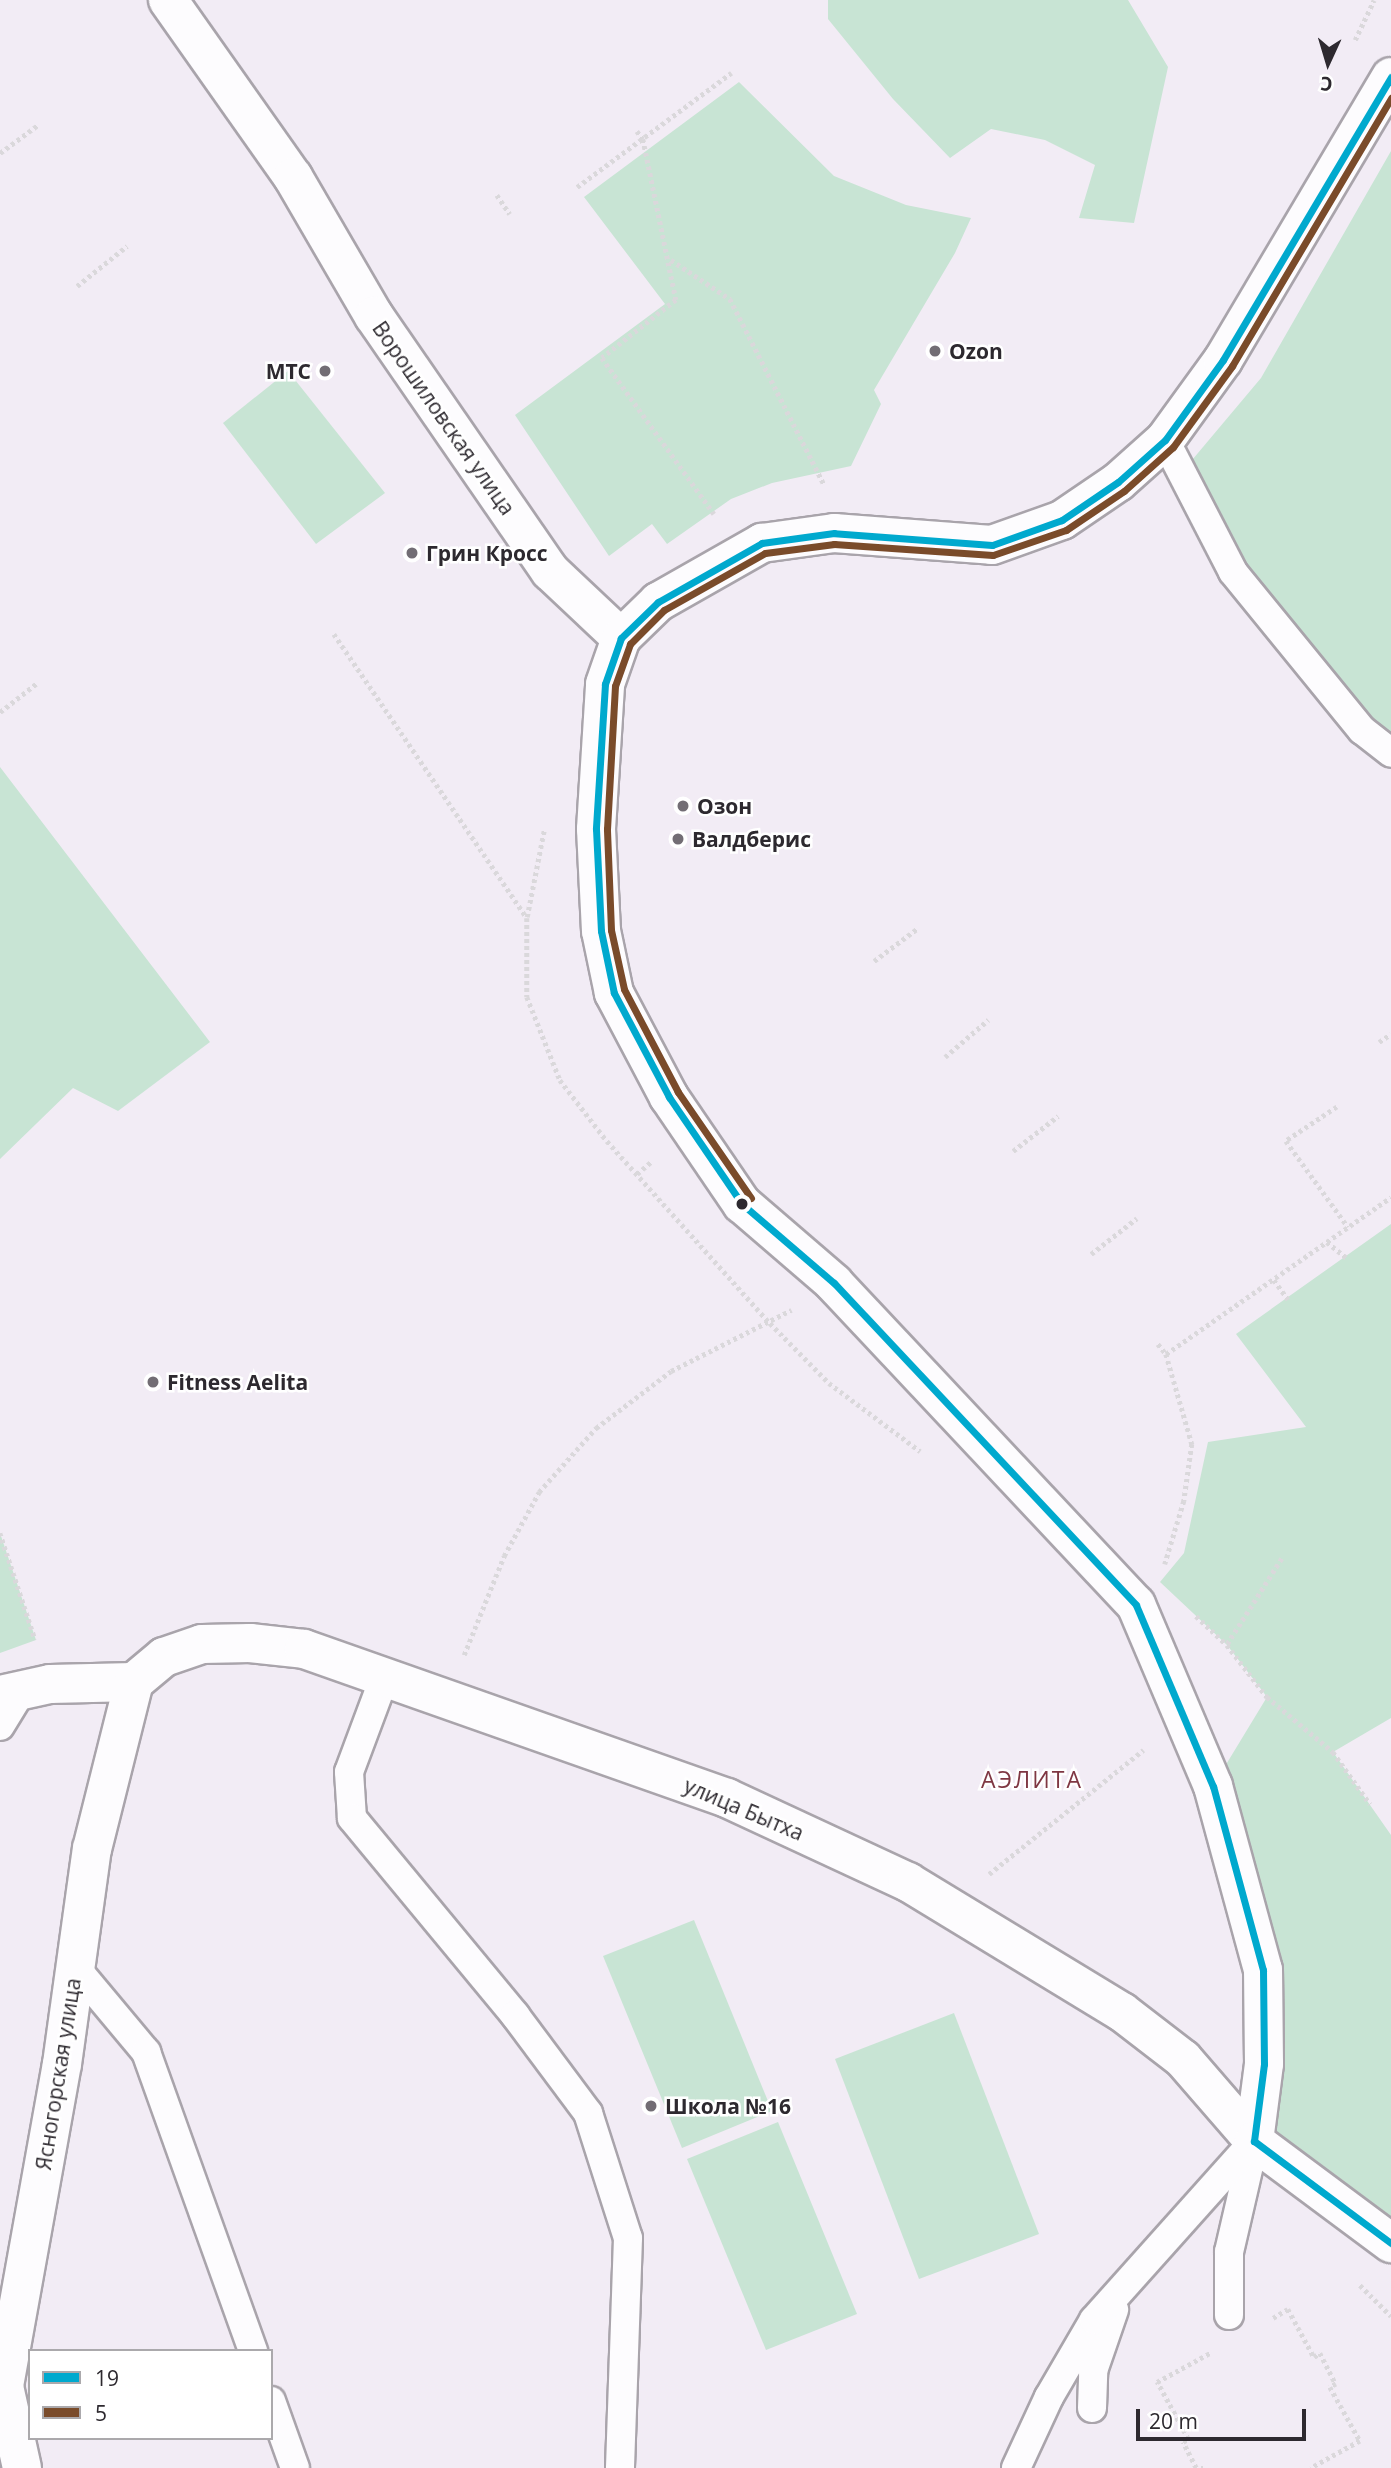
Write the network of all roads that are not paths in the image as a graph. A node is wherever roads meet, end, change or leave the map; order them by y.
1 (168, 0) edge
2 (1391, 78) edge
3 (1165, 440) junction
4 (621, 638) junction
5 (1391, 754) edge
6 (383, 1681) junction
7 (134, 1682) junction
8 (24, 1689) edge
9 (0, 1726) edge
10 (75, 1967) junction
11 (1254, 2141) junction
12 (1391, 2242) edge
13 (1120, 2291) junction
14 (1229, 2315) dead end
15 (252, 2349) edge
16 (2, 2385) edge
17 (273, 2407) edge
18 (1092, 2408) dead end
19 (22, 2468) edge
20 (295, 2468) edge
21 (620, 2468) edge
22 (1016, 2468) edge

1 - 4 street, Ворошиловская улица
2 - 3 street
3 - 4 street
3 - 5 lane
4 - 11 street
6 - 7 street, улица Бытха
6 - 11 street, улица Бытха
6 - 21 lane
7 - 8 street
7 - 10 street, Ясногорская улица
8 - 9 lane
10 - 15 lane
10 - 16 street, Ясногорская улица
11 - 12 street, улица Бытха
11 - 13 lane
11 - 14 lane
13 - 18 lane
13 - 22 lane
16 - 19 street, Ясногорская улица
17 - 20 lane

